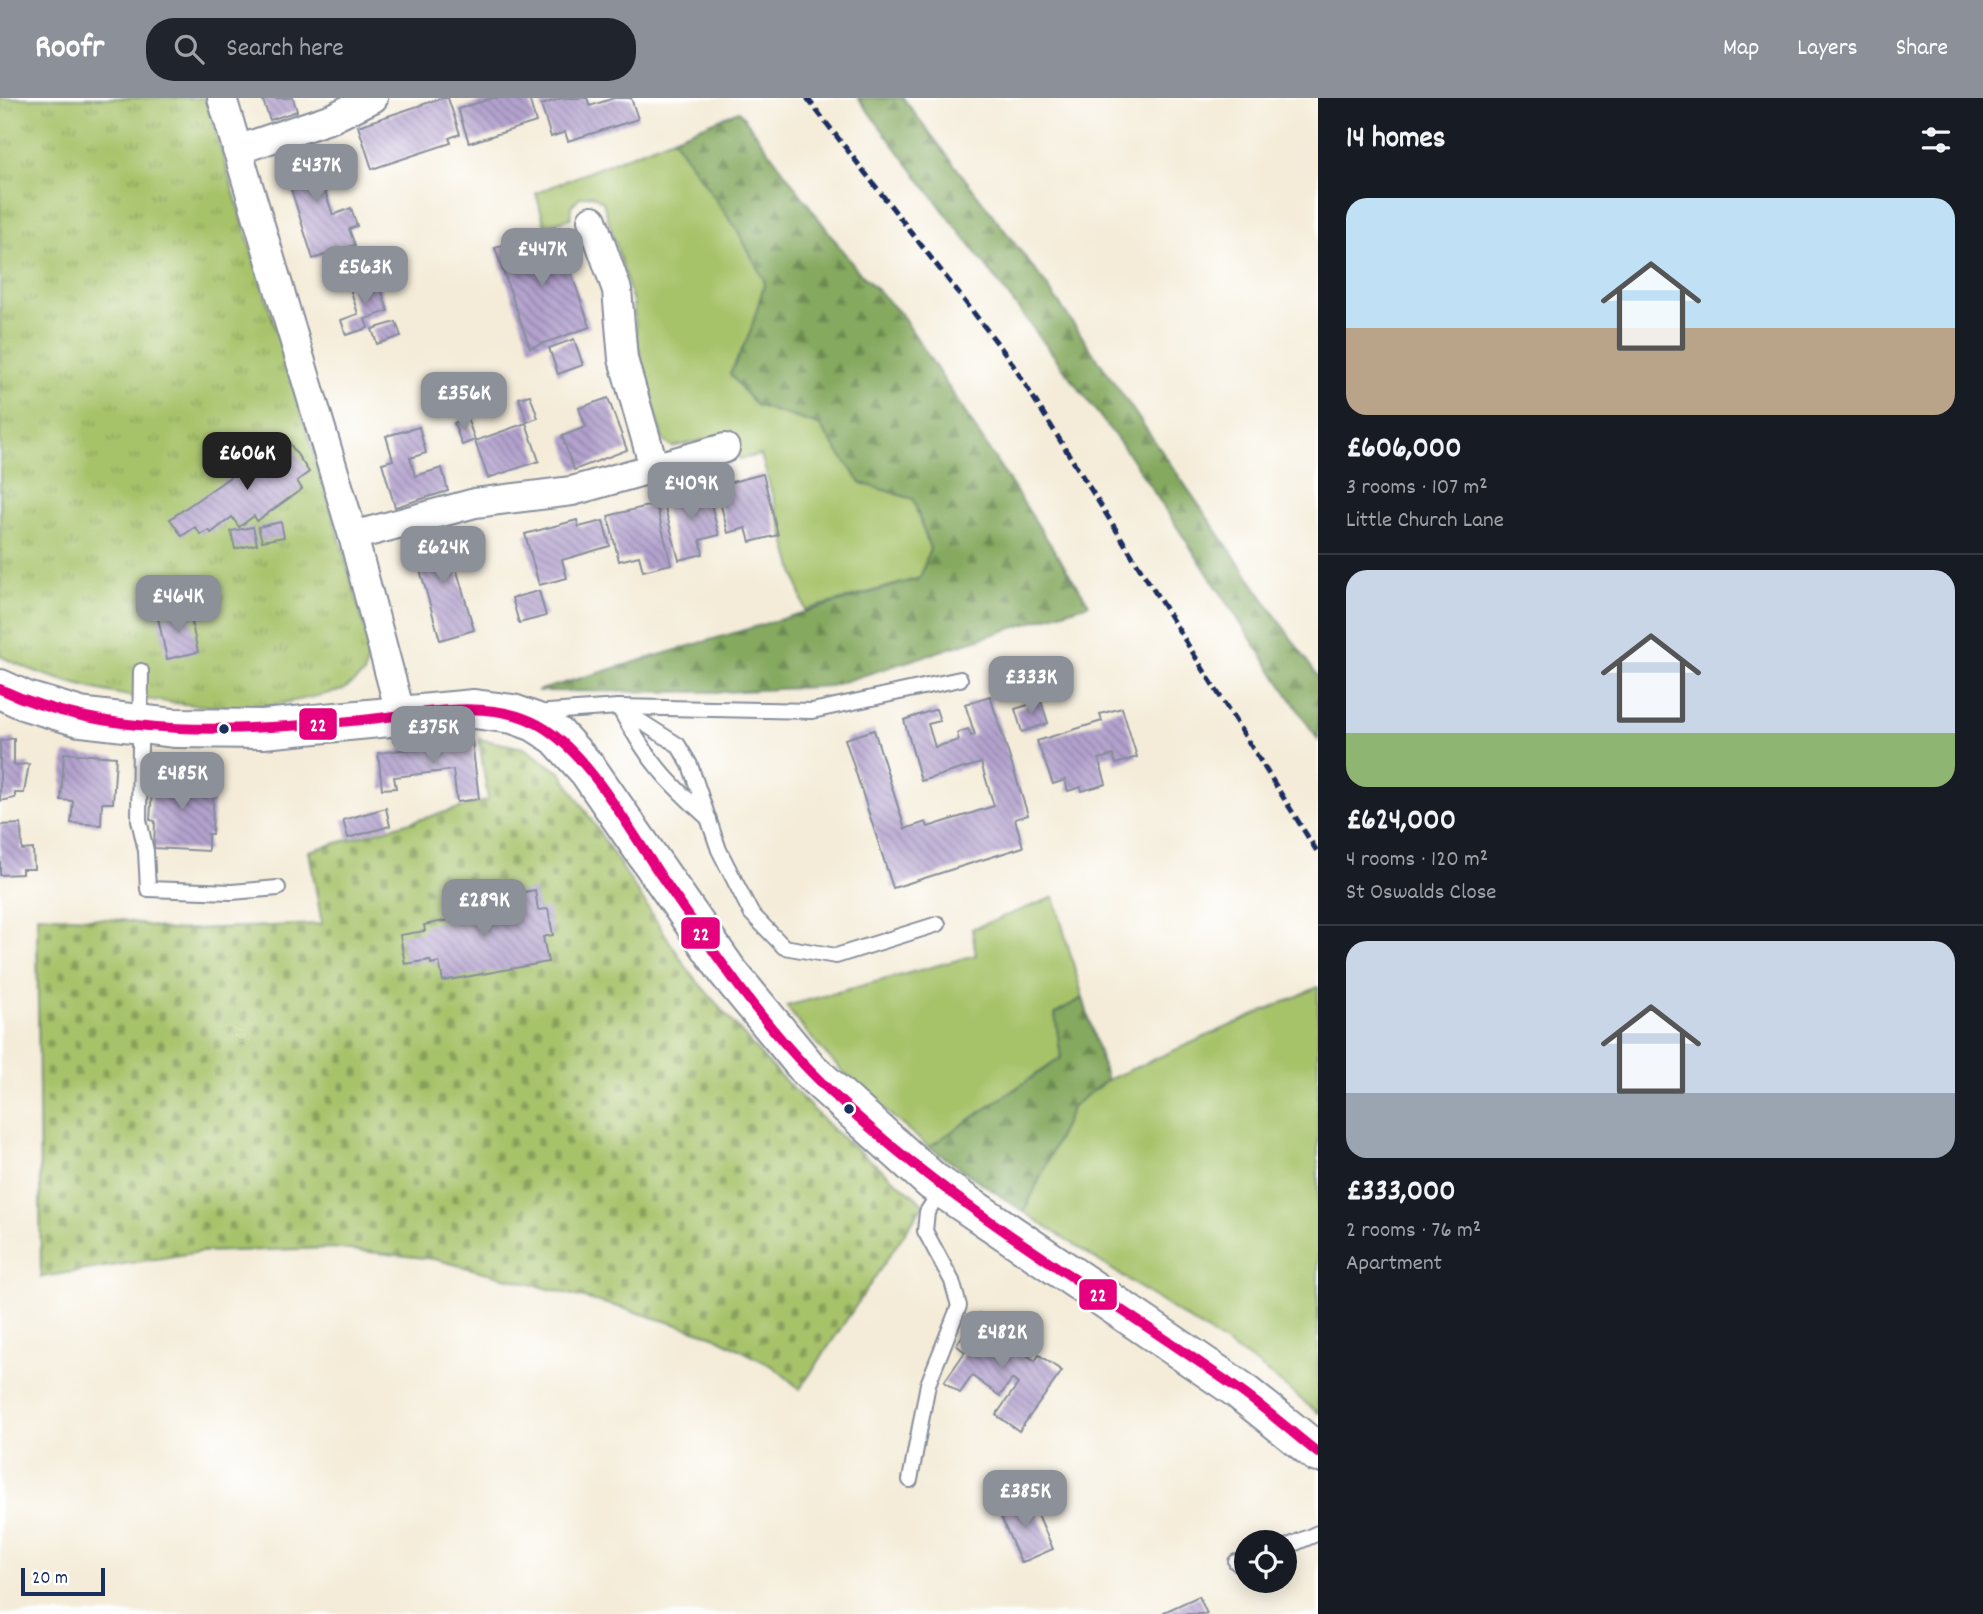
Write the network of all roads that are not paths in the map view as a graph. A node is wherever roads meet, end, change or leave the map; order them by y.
1 (222, 98) edge
2 (373, 98) edge
3 (237, 150) junction
4 (592, 220) dead end
5 (725, 448) dead end
6 (654, 467) junction
7 (353, 536) junction
8 (141, 671) dead end
9 (960, 679) dead end
10 (0, 689) edge
11 (618, 707) junction
12 (513, 714) junction
13 (401, 716) junction
14 (141, 726) junction
15 (709, 819) junction
16 (278, 888) dead end
17 (938, 924) dead end
18 (943, 1188) junction
19 (1318, 1453) edge
20 (910, 1480) dead end
21 (1318, 1533) edge
22 (1297, 1542) edge

1 - 3 street
2 - 3 street
3 - 7 street
4 - 6 street
5 - 6 street
6 - 7 street
7 - 13 street
8 - 14 lane
9 - 11 lane
10 - 14 main road
11 - 12 lane
11 - 15 lane
11 - 15 lane
12 - 13 main road
12 - 18 main road
13 - 14 main road
14 - 16 lane
15 - 17 lane
18 - 19 main road
18 - 20 lane
21 - 22 lane

